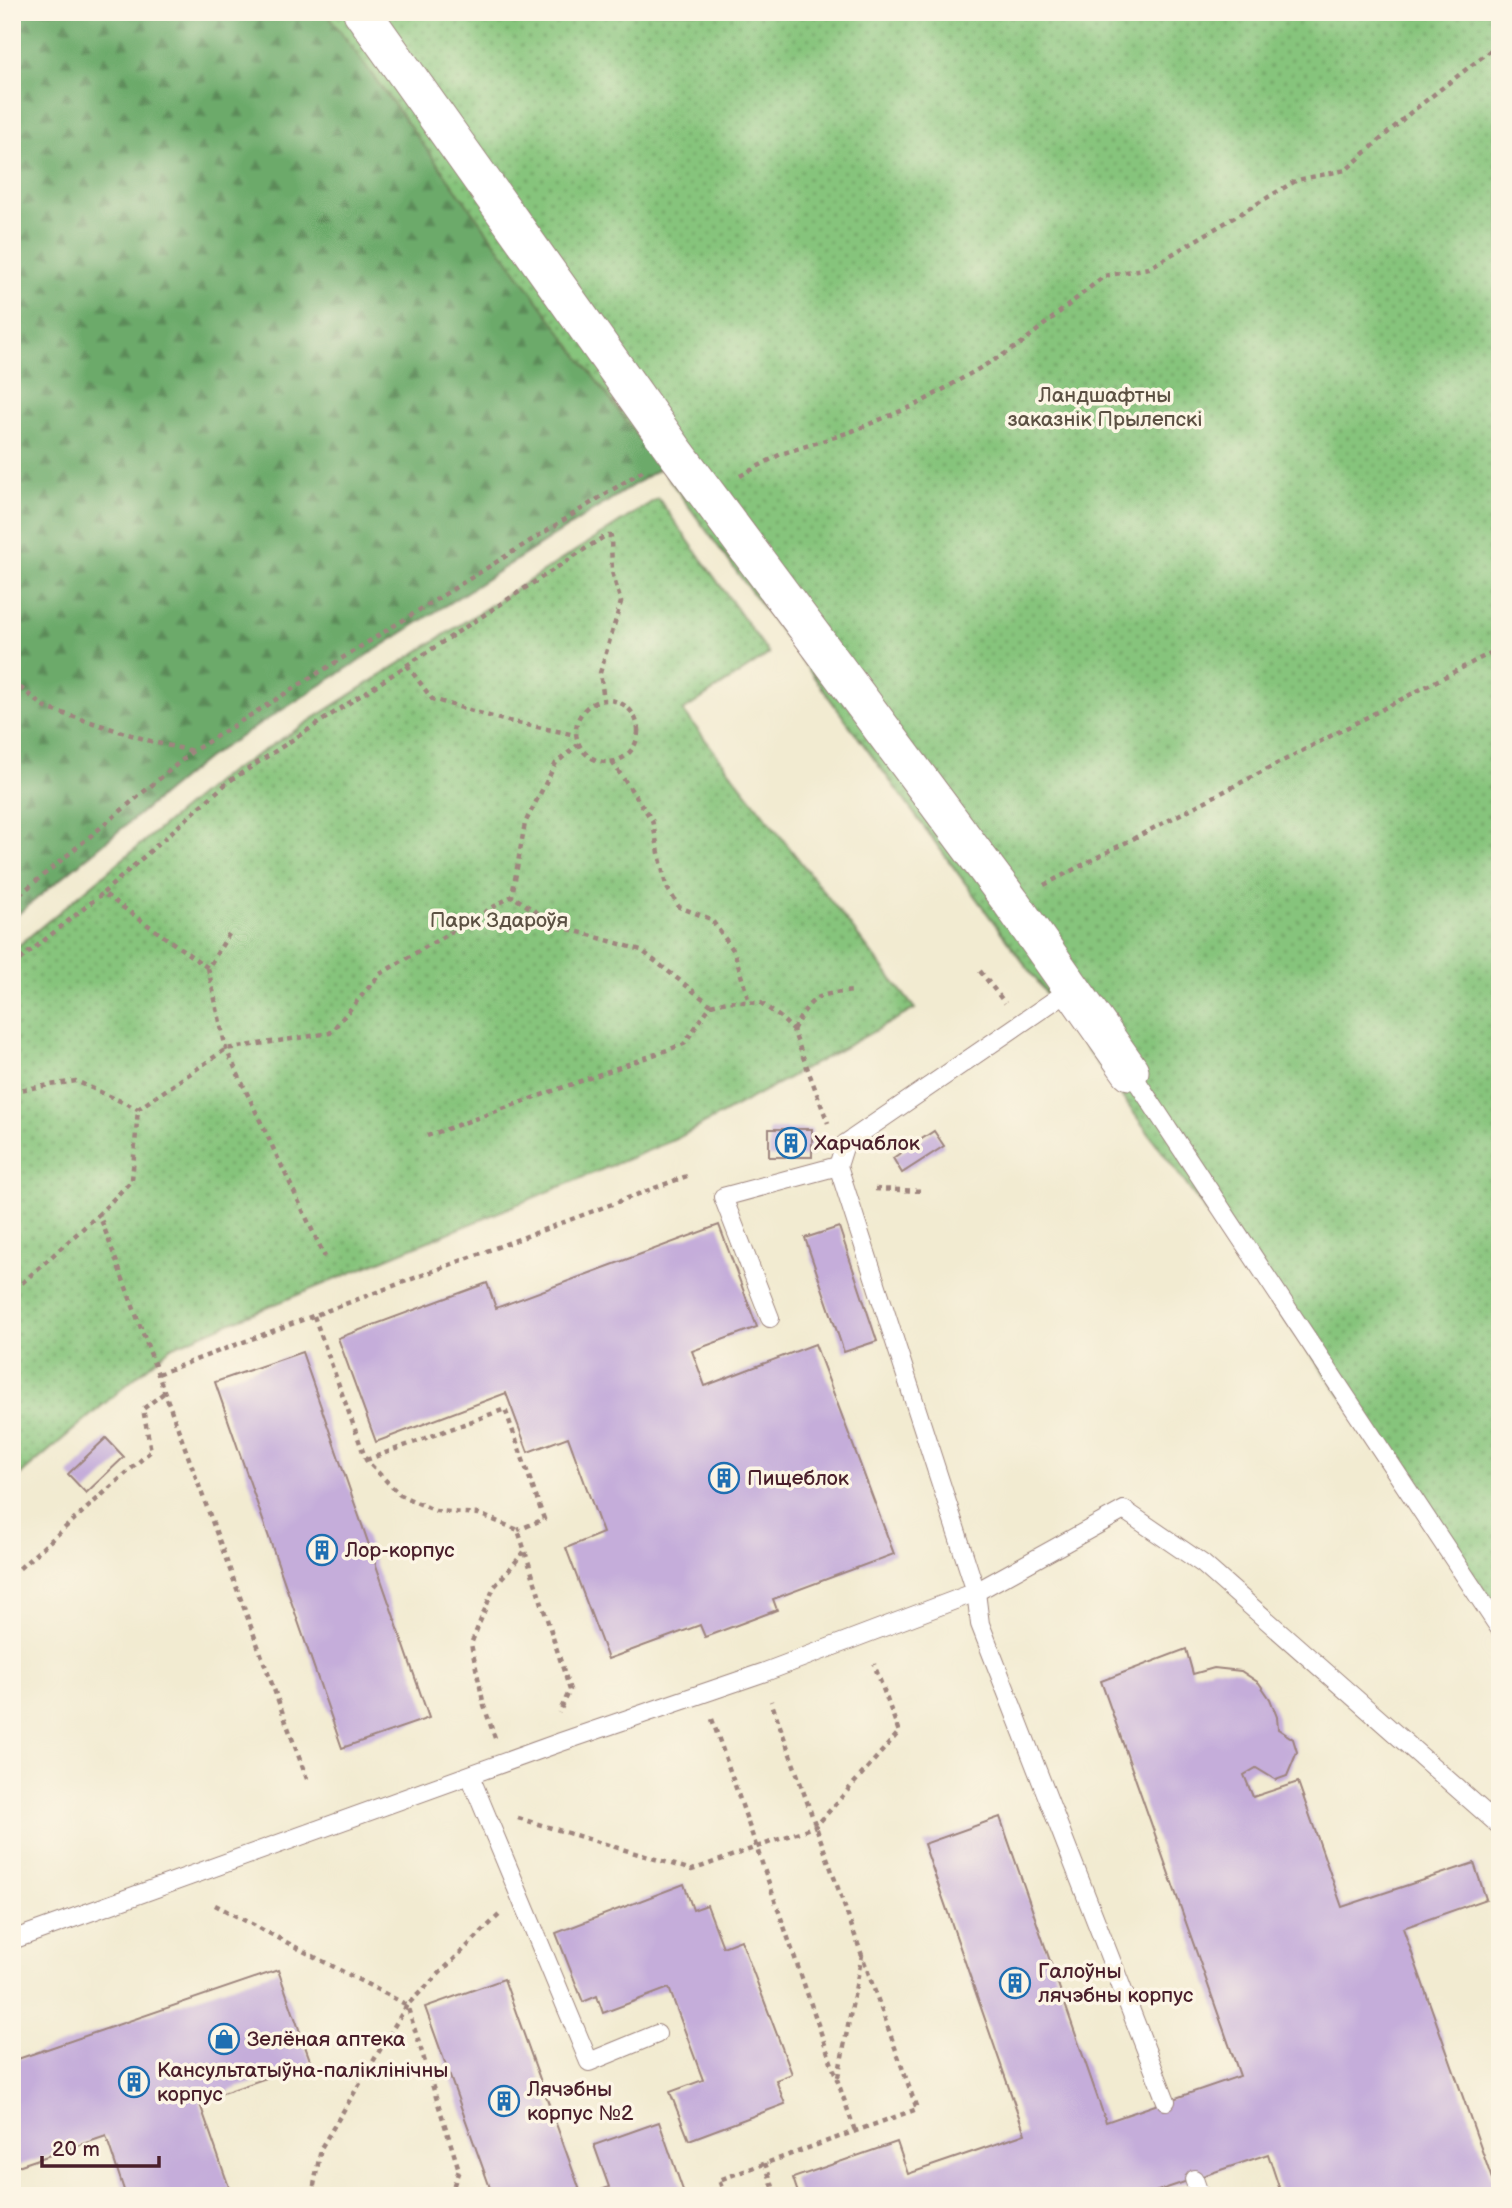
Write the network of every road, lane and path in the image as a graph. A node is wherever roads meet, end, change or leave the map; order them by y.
1 (362, 12) edge
2 (1500, 43) edge
3 (674, 450) junction
4 (716, 507) junction
5 (1500, 648) edge
6 (407, 665) junction
7 (12, 681) edge
8 (604, 700) junction
9 (576, 735) junction
10 (579, 744) junction
11 (193, 751) junction
12 (612, 762) junction
13 (103, 893) junction
14 (512, 896) junction
15 (12, 901) edge
16 (1010, 902) junction
17 (229, 934) dead end
18 (12, 966) edge
19 (208, 968) junction
20 (980, 971) dead end
21 (1071, 989) junction
22 (855, 991) dead end
23 (750, 1002) junction
24 (710, 1005) junction
25 (1020, 1023) junction
26 (793, 1030) junction
27 (226, 1049) junction
28 (1130, 1071) joint
29 (12, 1091) edge
30 (818, 1098) dead end
31 (138, 1109) junction
32 (427, 1136) dead end
33 (838, 1166) junction
34 (687, 1176) dead end
35 (873, 1188) dead end
36 (924, 1191) dead end
37 (99, 1214) junction
38 (325, 1257) dead end
39 (12, 1283) edge
40 (314, 1316) junction
41 (770, 1318) dead end
42 (158, 1374) junction
43 (165, 1392) junction
44 (366, 1460) junction
45 (518, 1530) junction
46 (525, 1551) junction
47 (12, 1574) edge
48 (976, 1592) junction
49 (1500, 1629) edge
50 (874, 1664) dead end
51 (765, 1672) junction
52 (702, 1692) junction
53 (559, 1713) dead end
54 (504, 1763) junction
55 (470, 1776) junction
56 (307, 1779) dead end
57 (483, 1808) junction
58 (816, 1826) junction
59 (1500, 1826) edge
60 (756, 1847) junction
61 (520, 1894) junction
62 (215, 1905) dead end
63 (12, 1940) edge
64 (862, 1955) junction
65 (407, 2005) junction
66 (657, 2034) dead end
67 (837, 2080) junction
68 (1166, 2101) dead end
69 (855, 2131) junction
70 (765, 2163) junction
71 (312, 2196) edge
72 (450, 2196) edge
73 (725, 2196) edge
74 (776, 2196) edge

1 - 3 street
2 - 4 path
3 - 4 street
3 - 11 path
4 - 16 street
5 - 16 path
6 - 8 path
6 - 9 path
6 - 13 path
7 - 11 path
8 - 9 path
8 - 12 path
9 - 10 path
10 - 12 path
10 - 14 path
11 - 15 path
12 - 23 path
13 - 18 path
13 - 19 path
14 - 24 path
14 - 27 path
16 - 21 street
17 - 19 path
19 - 27 path
20 - 25 path
21 - 25 lane
21 - 28 street
22 - 26 path
23 - 24 path
23 - 26 path
24 - 32 path
25 - 33 lane
26 - 30 path
27 - 31 path
27 - 38 path
28 - 49 lane
29 - 31 path
31 - 37 path
33 - 41 lane
33 - 48 lane
34 - 40 path
35 - 36 path
37 - 39 path
37 - 42 path
40 - 42 path
40 - 44 path
42 - 43 path
43 - 47 path
43 - 56 path
44 - 45 path
44 - 45 path
45 - 46 path
46 - 53 path
46 - 54 path
48 - 51 lane
48 - 59 lane
48 - 68 lane
50 - 58 path
51 - 52 lane
51 - 58 path
52 - 54 lane
52 - 60 path
54 - 55 lane
55 - 57 lane
55 - 63 lane
57 - 60 path
57 - 61 lane
58 - 60 path
58 - 64 path
60 - 67 path
61 - 65 path
61 - 66 lane
62 - 65 path
64 - 67 path
64 - 69 path
65 - 71 path
65 - 72 path
67 - 69 path
69 - 70 path
70 - 73 path
70 - 74 path

